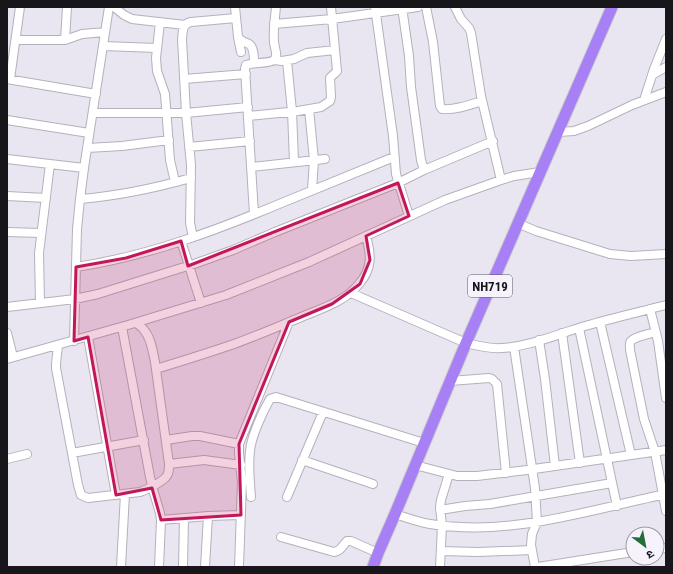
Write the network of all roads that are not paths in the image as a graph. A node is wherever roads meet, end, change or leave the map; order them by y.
1 (20, 7) edge
2 (67, 7) edge
3 (109, 7) edge
4 (114, 7) edge
5 (234, 7) edge
6 (276, 7) edge
7 (331, 7) edge
8 (418, 7) edge
9 (426, 7) edge
10 (455, 7) edge
11 (612, 7) edge
12 (402, 8) edge
13 (375, 10) edge
14 (236, 18) junction
15 (332, 19) junction
16 (160, 22) junction
17 (274, 24) junction
18 (185, 25) junction
19 (105, 32) junction
20 (238, 37) junction
21 (65, 40) junction
22 (666, 40) edge
23 (12, 43) edge
24 (103, 46) junction
25 (157, 48) junction
26 (335, 50) junction
27 (241, 52) dead end
28 (274, 60) junction
29 (287, 60) junction
30 (254, 63) junction
31 (666, 67) edge
32 (246, 74) junction
33 (652, 75) junction
34 (184, 78) junction
35 (9, 79) edge
36 (96, 94) junction
37 (665, 95) edge
38 (644, 100) junction
39 (482, 101) junction
40 (309, 109) junction
41 (248, 111) junction
42 (292, 111) junction
43 (93, 113) junction
44 (167, 113) junction
45 (186, 113) junction
46 (7, 120) edge
47 (558, 132) junction
48 (90, 133) junction
49 (169, 140) junction
50 (250, 141) junction
51 (492, 141) junction
52 (189, 147) junction
53 (87, 148) junction
54 (394, 156) junction
55 (7, 159) edge
56 (325, 159) dead end
57 (314, 160) junction
58 (294, 162) junction
59 (50, 164) junction
60 (251, 167) junction
61 (84, 168) junction
62 (424, 170) junction
63 (540, 172) junction
64 (191, 178) junction
65 (501, 180) junction
66 (175, 182) junction
67 (398, 182) junction
68 (312, 190) junction
69 (7, 196) edge
70 (46, 198) junction
71 (80, 198) junction
72 (254, 214) junction
73 (409, 216) junction
74 (518, 223) junction
75 (7, 232) edge
76 (41, 234) junction
77 (366, 236) junction
78 (193, 237) junction
79 (181, 241) junction
80 (666, 254) edge
81 (188, 266) junction
82 (76, 267) junction
83 (351, 293) junction
84 (75, 299) junction
85 (40, 303) junction
86 (201, 303) junction
87 (666, 305) edge
88 (7, 307) edge
89 (650, 309) junction
90 (289, 322) junction
91 (600, 322) junction
92 (136, 323) junction
93 (122, 327) junction
94 (579, 328) junction
95 (656, 332) junction
96 (7, 333) edge
97 (562, 333) junction
98 (88, 337) junction
99 (539, 340) junction
100 (74, 341) junction
101 (466, 343) junction
102 (58, 345) junction
103 (514, 347) junction
104 (663, 354) edge
105 (10, 358) edge
106 (156, 369) junction
107 (450, 382) junction
108 (665, 388) edge
109 (666, 398) edge
110 (323, 412) junction
111 (144, 440) junction
112 (166, 440) junction
113 (424, 443) junction
114 (239, 444) junction
115 (108, 446) junction
116 (666, 450) edge
117 (655, 452) junction
118 (72, 453) junction
119 (28, 454) dead end
120 (631, 455) junction
121 (7, 459) edge
122 (607, 459) junction
123 (302, 460) junction
124 (580, 463) junction
125 (169, 464) junction
126 (415, 465) junction
127 (241, 466) junction
128 (555, 466) junction
129 (533, 470) junction
130 (506, 473) junction
131 (449, 474) junction
132 (612, 483) junction
133 (373, 484) dead end
134 (153, 486) junction
135 (125, 494) junction
136 (116, 495) junction
137 (665, 495) edge
138 (536, 496) junction
139 (252, 497) dead end
140 (287, 497) dead end
141 (616, 506) junction
142 (440, 510) junction
143 (666, 511) edge
144 (395, 514) junction
145 (241, 515) junction
146 (208, 516) junction
147 (184, 518) junction
148 (161, 520) junction
149 (537, 522) junction
150 (442, 525) junction
151 (281, 537) dead end
152 (532, 550) junction
153 (441, 552) junction
154 (378, 553) junction
155 (625, 553) edge
156 (121, 567) edge
157 (159, 567) edge
158 (183, 567) edge
159 (205, 567) edge
160 (239, 567) edge
161 (373, 567) edge
162 (440, 567) edge
163 (535, 567) edge
164 (538, 567) edge

1 - 23 street
2 - 21 street
3 - 19 street
4 - 16 street
5 - 14 street
6 - 17 street
7 - 15 street
8 - 12 street
9 - 39 street
10 - 39 street
11 - 47 highway, NH719
12 - 13 street
12 - 62 street
13 - 15 street
13 - 54 street
14 - 18 street
14 - 20 street
15 - 17 street
15 - 26 street
16 - 18 street
16 - 25 street
17 - 28 street
18 - 34 street
19 - 21 street
19 - 24 street
20 - 27 street
20 - 30 street
21 - 23 street
22 - 33 street
23 - 35 street
24 - 25 street
24 - 36 street
25 - 44 street
26 - 29 street
26 - 40 street
28 - 29 street
28 - 30 street
29 - 42 street
30 - 32 street
31 - 33 street
32 - 34 street
32 - 41 street
33 - 38 street
34 - 45 street
35 - 36 street
36 - 43 street
37 - 38 street
38 - 47 street
39 - 51 street
40 - 42 street
40 - 57 street
41 - 42 street
41 - 45 street
41 - 50 street
42 - 58 street
43 - 44 street
43 - 48 street
44 - 45 street
44 - 49 street
45 - 52 street
46 - 48 street
47 - 63 highway, NH719
48 - 53 street
49 - 53 street
49 - 66 street
50 - 52 street
50 - 60 street
51 - 62 street
51 - 65 street
52 - 64 street
53 - 61 street
54 - 67 street
54 - 68 street
55 - 59 street
56 - 57 street
57 - 58 street
57 - 68 street
58 - 60 street
59 - 61 street
59 - 70 street
60 - 72 street
61 - 71 street
62 - 67 street
63 - 65 street
63 - 74 highway, NH719
64 - 66 street
64 - 78 street
65 - 73 street
66 - 71 street
67 - 73 street
67 - 81 street
68 - 72 street
69 - 70 street
70 - 76 street
71 - 82 street
72 - 78 street
73 - 77 street
74 - 80 street
74 - 101 highway, NH719
75 - 76 street
76 - 85 street
77 - 83 street
77 - 86 street
78 - 79 street
79 - 81 street
79 - 82 street
81 - 84 street
81 - 86 street
82 - 84 street
83 - 90 street
83 - 101 street
84 - 85 street
84 - 100 street
85 - 88 street
86 - 92 street
87 - 89 street
89 - 91 street
89 - 95 street
90 - 106 street
90 - 114 street
91 - 94 street
91 - 120 street
92 - 93 street
92 - 106 street
93 - 98 street
93 - 111 street
94 - 97 street
94 - 122 street
95 - 104 street
95 - 117 street
96 - 105 street
97 - 99 street
97 - 124 street
98 - 100 street
98 - 115 street
99 - 103 street
99 - 128 street
100 - 102 street
101 - 103 street
101 - 107 highway, NH719
102 - 105 street
102 - 118 street
103 - 129 street
104 - 108 street
106 - 112 street
107 - 113 highway, NH719
107 - 130 street
108 - 109 street
110 - 113 street
110 - 123 street
110 - 139 street
111 - 115 street
111 - 134 street
112 - 114 street
112 - 125 street
113 - 126 highway, NH719
114 - 127 street
115 - 118 street
115 - 136 street
116 - 117 street
117 - 120 street
117 - 137 street
118 - 136 street
119 - 121 street
120 - 122 street
122 - 124 street
122 - 132 street
123 - 133 street
123 - 140 street
124 - 128 street
125 - 127 street
125 - 134 street
126 - 131 street
126 - 144 highway, NH719
127 - 145 street
128 - 129 street
129 - 130 street
129 - 138 street
130 - 131 street
131 - 142 street
132 - 138 street
132 - 141 street
134 - 135 street
134 - 148 street
135 - 136 street
135 - 156 street
137 - 141 street
137 - 143 street
138 - 142 street
138 - 149 street
141 - 149 street
142 - 150 street
144 - 150 street
144 - 154 highway, NH719
145 - 146 street
145 - 160 street
146 - 147 street
146 - 159 street
147 - 148 street
147 - 158 street
148 - 157 street
149 - 150 street
149 - 152 street
150 - 153 street
151 - 154 street
152 - 153 street
152 - 163 street
153 - 162 street
154 - 161 highway, NH719
155 - 164 street

